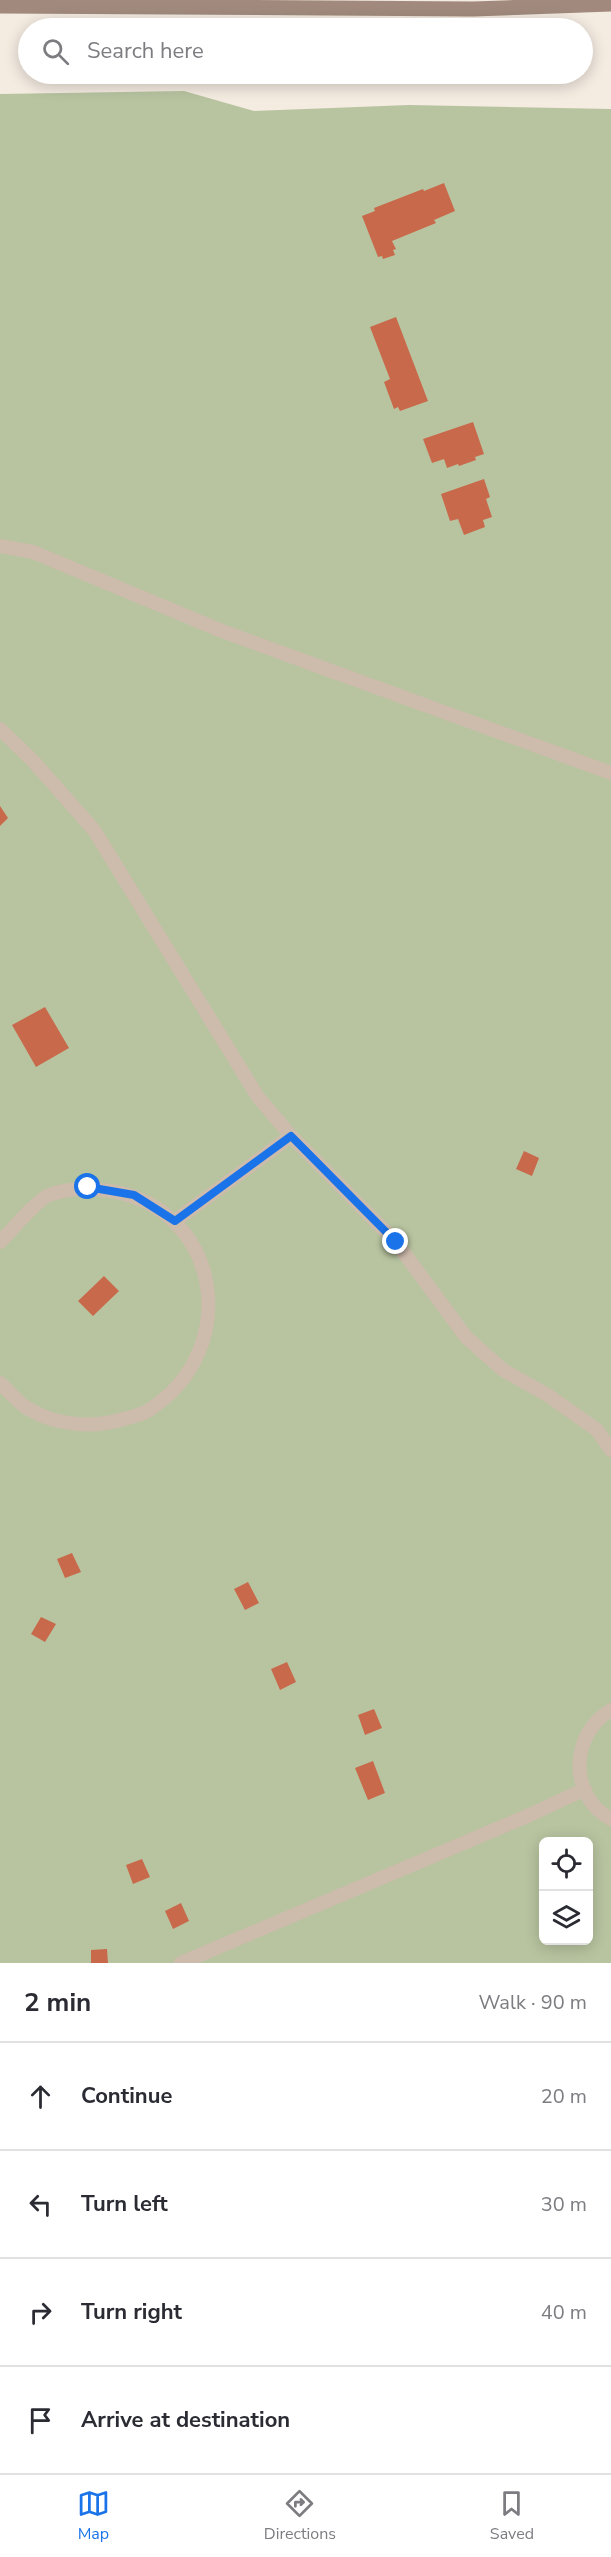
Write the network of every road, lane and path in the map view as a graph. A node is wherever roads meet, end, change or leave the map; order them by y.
1 (611, 4) edge
2 (0, 6) edge
3 (0, 546) edge
4 (0, 729) edge
5 (611, 773) edge
6 (291, 1136) junction
7 (175, 1221) junction
8 (0, 1242) edge
9 (0, 1383) edge
10 (611, 1450) edge
11 (611, 1710) edge
12 (585, 1789) junction
13 (611, 1819) edge
14 (181, 1963) edge

1 - 2 main road
3 - 5 lane
4 - 6 lane
6 - 7 lane
6 - 10 lane
7 - 8 lane
7 - 9 lane
11 - 12 lane
12 - 13 lane
12 - 14 lane

